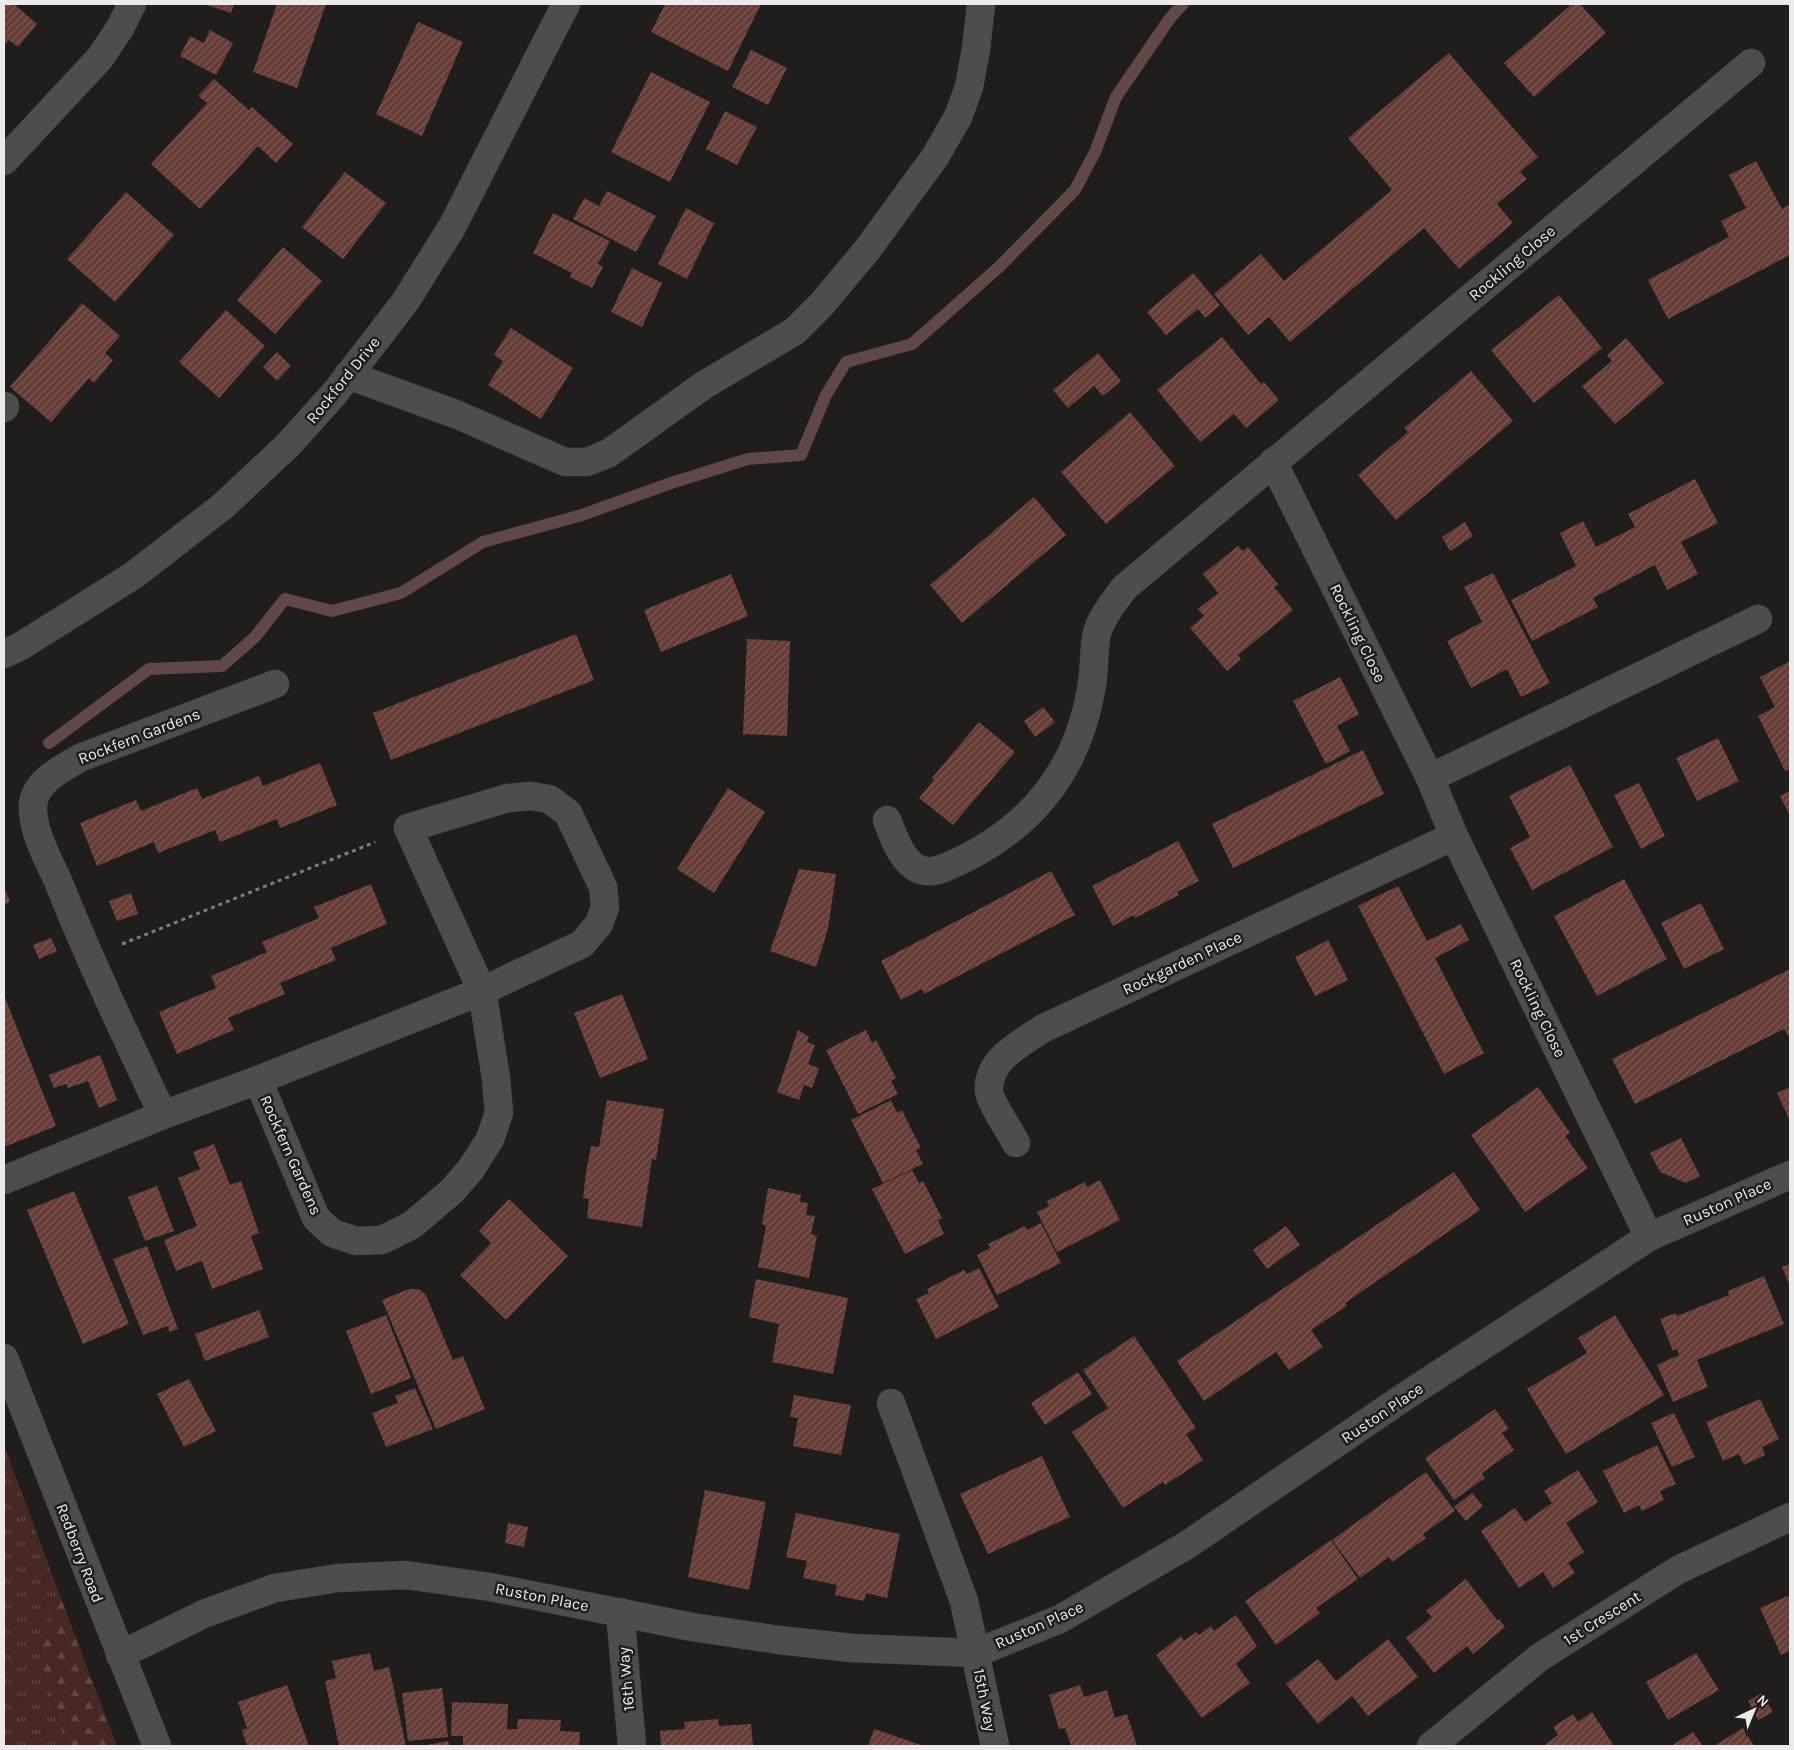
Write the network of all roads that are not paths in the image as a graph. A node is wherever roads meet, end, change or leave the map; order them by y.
1 (132, 4) edge
2 (566, 4) edge
3 (981, 4) edge
4 (1751, 63) dead end
5 (4, 161) edge
6 (348, 375) junction
7 (1273, 462) junction
8 (1758, 619) dead end
9 (4, 654) edge
10 (275, 684) dead end
11 (1430, 778) junction
12 (887, 820) dead end
13 (1454, 836) junction
14 (482, 991) junction
15 (258, 1080) junction
16 (163, 1115) junction
17 (1016, 1143) dead end
18 (1790, 1175) edge
19 (4, 1180) edge
20 (1649, 1237) junction
21 (4, 1358) edge
22 (891, 1402) dead end
23 (1790, 1517) edge
24 (620, 1612) junction
25 (976, 1653) junction
26 (120, 1655) junction
27 (157, 1746) edge
28 (632, 1746) edge
29 (994, 1746) edge
30 (1431, 1746) edge

1 - 5 street
2 - 6 street, Rockford Drive
3 - 6 street
4 - 7 street, Rockling Close
6 - 9 street, Rockford Drive
7 - 11 street, Rockling Close
7 - 12 street, Rockling Close
8 - 11 street
10 - 16 street, Rockfern Gardens
11 - 13 street, Rockling Close
13 - 17 street, Rockgarden Place
13 - 20 street, Rockling Close
14 - 14 street, Rockfern Gardens
14 - 15 street, Rockfern Gardens
14 - 15 street, Rockfern Gardens
15 - 16 street, Rockfern Gardens
16 - 19 street, Rockfern Gardens
18 - 20 street, Ruston Place
20 - 25 street, Ruston Place
21 - 26 street, Redberry Road
22 - 25 street, Ruston Place
23 - 30 street, 1st Crescent
24 - 25 street, Ruston Place
24 - 26 street, Ruston Place
24 - 28 street, 16th Way
25 - 29 street, 15th Way
26 - 27 street, Redberry Road

